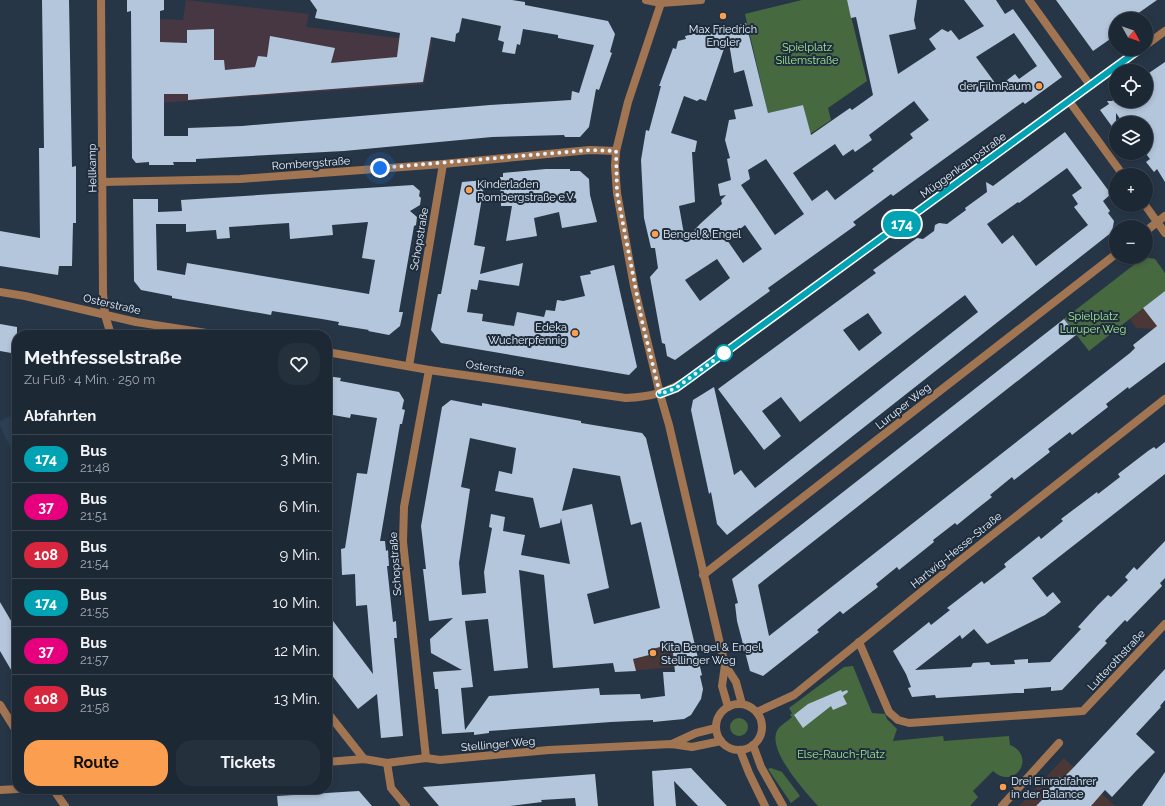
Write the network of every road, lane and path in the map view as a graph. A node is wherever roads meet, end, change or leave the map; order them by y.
1 (101, 0) edge
2 (646, 0) edge
3 (701, 0) edge
4 (1029, 0) edge
5 (662, 2) edge
6 (1165, 31) edge
7 (1153, 40) edge
8 (1130, 56) edge
9 (1090, 85) junction
10 (1069, 101) junction
11 (616, 151) junction
12 (443, 164) junction
13 (1118, 168) edge
14 (104, 182) junction
15 (1150, 212) edge
16 (1165, 216) edge
17 (1157, 222) junction
18 (1153, 225) edge
19 (1165, 233) edge
20 (1109, 259) edge
21 (0, 292) edge
22 (105, 315) junction
23 (110, 330) edge
24 (187, 330) edge
25 (332, 353) edge
26 (409, 366) junction
27 (429, 370) junction
28 (660, 394) junction
29 (1165, 399) edge
30 (703, 575) junction
31 (1165, 624) edge
32 (859, 642) junction
33 (725, 665) junction
34 (742, 704) junction
35 (0, 705) edge
36 (728, 707) junction
37 (757, 712) junction
38 (332, 718) edge
39 (12, 724) edge
40 (716, 728) junction
41 (721, 741) junction
42 (1059, 743) dead end
43 (672, 744) junction
44 (753, 745) junction
45 (740, 750) junction
46 (426, 758) junction
47 (364, 759) junction
48 (332, 762) edge
49 (388, 763) junction
50 (12, 789) edge
51 (0, 790) edge
52 (56, 794) edge
53 (64, 806) edge
54 (406, 806) edge
55 (765, 806) edge
56 (783, 806) edge
57 (1002, 806) edge

1 - 14 street, Hellkamp
2 - 5 street
3 - 5 street
4 - 9 street
5 - 11 street
6 - 7 street
8 - 9 street, Müggenkampstraße
9 - 10 street, Müggenkampstraße
10 - 13 street
10 - 28 street, Müggenkampstraße
11 - 12 street, Rombergstraße
11 - 28 street
12 - 14 street, Rombergstraße
12 - 26 street, Schopstraße
14 - 22 street, Hellkamp
15 - 17 street
16 - 17 street
17 - 18 street
17 - 19 street
20 - 30 street, Luruper Weg
21 - 22 street, Osterstraße
22 - 23 street, Hellkamp
22 - 24 street, Osterstraße
25 - 26 street, Osterstraße
26 - 27 street, Osterstraße
27 - 28 street, Osterstraße
27 - 46 street, Schopstraße
28 - 30 street
29 - 32 street, Hartwig-Hesse-Straße
30 - 33 street
31 - 32 street, Lutterothstraße
32 - 37 street, Hartwig-Hesse-Straße
33 - 34 street
33 - 36 street
34 - 36 street
34 - 37 street
35 - 39 street
36 - 40 street
37 - 44 street
38 - 47 street
40 - 41 street
40 - 43 street, Stellinger Weg
41 - 43 street, Stellinger Weg
41 - 45 street
42 - 57 street
43 - 46 street, Stellinger Weg
44 - 45 street
44 - 56 street
45 - 55 street
46 - 49 street, Stellinger Weg
47 - 48 street, Stellinger Weg
47 - 49 street, Stellinger Weg
49 - 54 street
50 - 51 street
52 - 53 street

